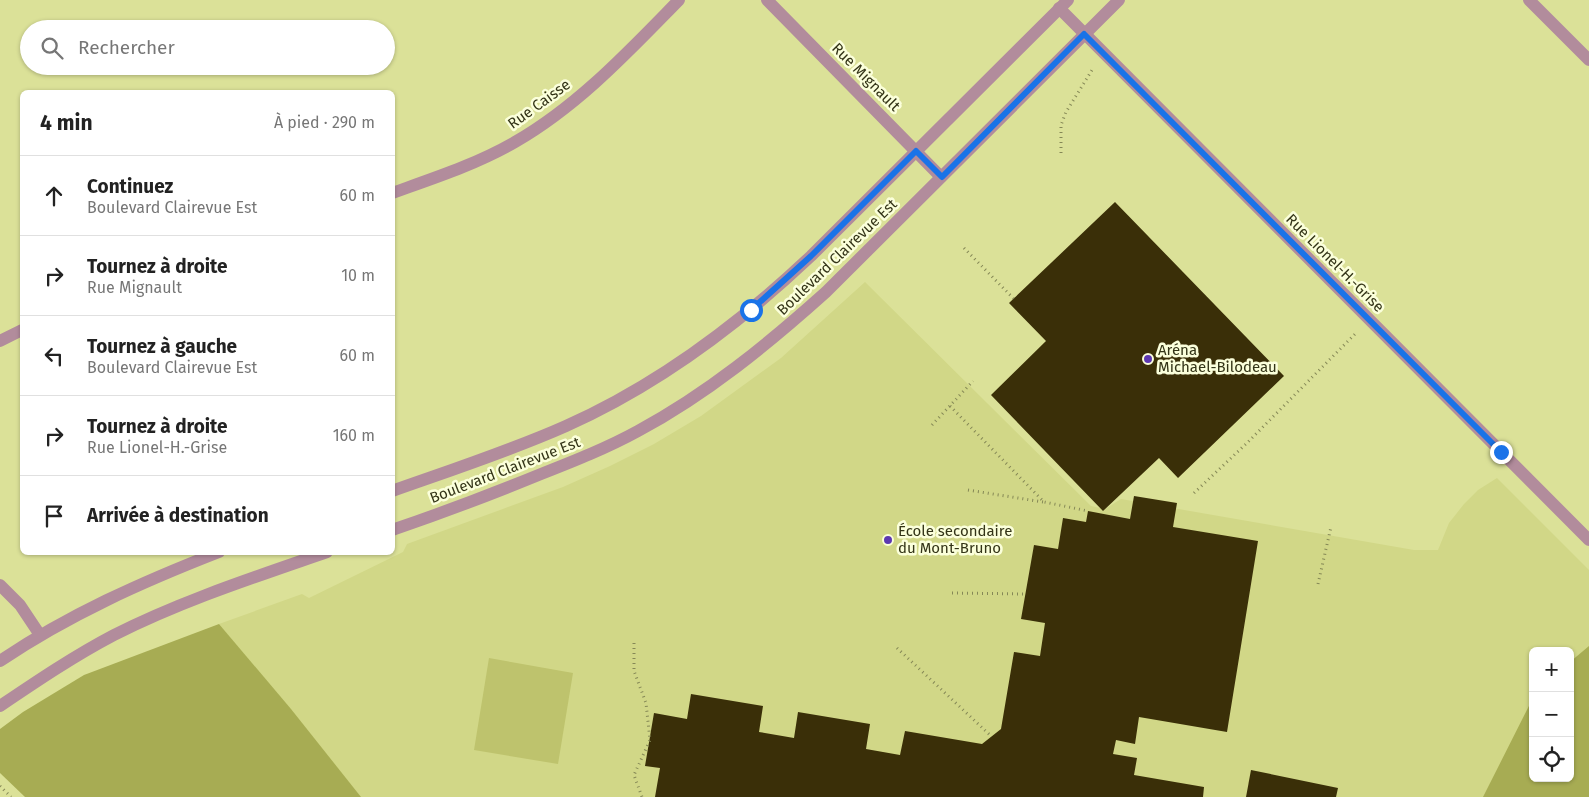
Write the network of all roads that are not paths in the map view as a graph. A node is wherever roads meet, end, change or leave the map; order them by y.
1 (679, 0) edge
2 (767, 0) edge
3 (1119, 0) edge
4 (1529, 0) edge
5 (1064, 4) edge
6 (1084, 34) junction
7 (1589, 60) edge
8 (916, 151) junction
9 (942, 177) junction
10 (395, 192) edge
11 (20, 331) edge
12 (0, 340) edge
13 (395, 490) edge
14 (395, 529) edge
15 (1589, 540) edge
16 (212, 555) edge
17 (319, 555) edge
18 (0, 585) edge
19 (40, 635) junction
20 (0, 661) edge
21 (0, 706) edge

1 - 10 street, Rue Caisse
2 - 8 street, Rue Mignault
3 - 6 street, Boulevard Clairevue Est
4 - 7 street
5 - 6 street, Rue Lionel-H.-Grise
5 - 8 street, Boulevard Clairevue Est
6 - 9 street, Boulevard Clairevue Est
6 - 15 street, Rue Lionel-H.-Grise
8 - 9 street, Rue Mignault
8 - 13 street, Boulevard Clairevue Est
9 - 14 street, Boulevard Clairevue Est
11 - 12 street
16 - 19 street
17 - 21 street
18 - 19 street
19 - 20 street

